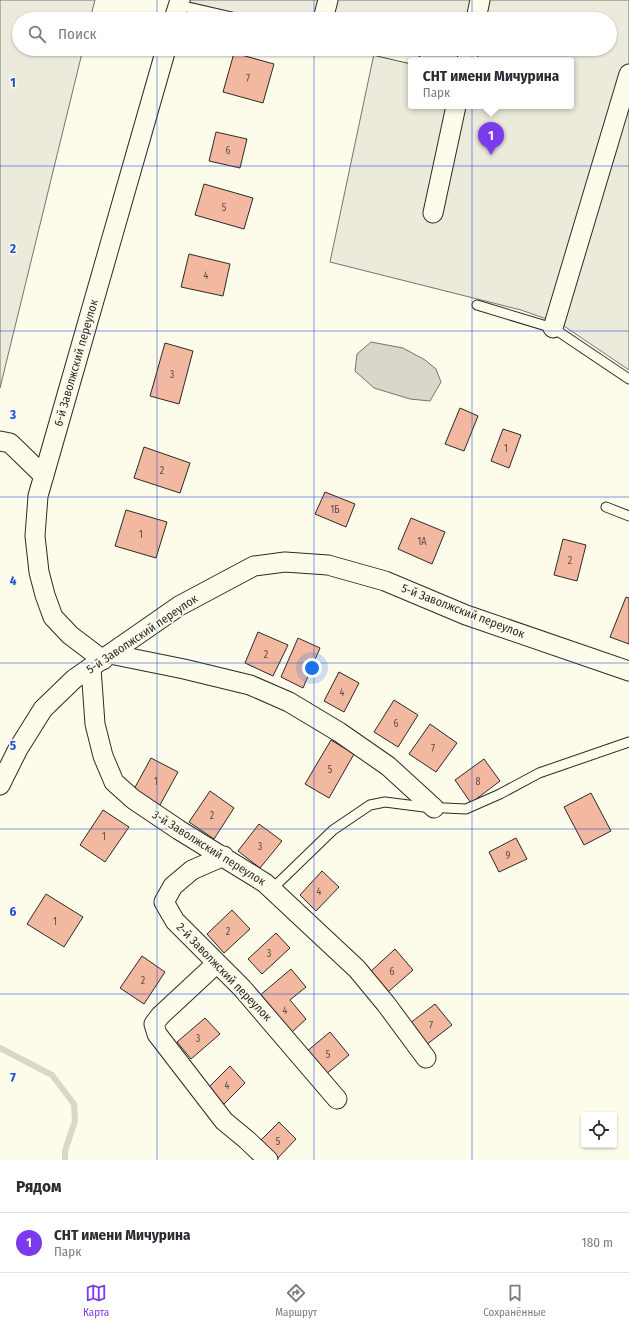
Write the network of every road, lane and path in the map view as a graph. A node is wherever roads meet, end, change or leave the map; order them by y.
1 (328, 0) edge
2 (480, 0) edge
3 (177, 8) edge
4 (200, 12) edge
5 (325, 12) edge
6 (477, 12) edge
7 (164, 56) edge
8 (629, 74) edge
9 (455, 109) edge
10 (433, 213) dead end
11 (478, 305) dead end
12 (553, 328) junction
13 (629, 379) edge
14 (0, 441) edge
15 (44, 476) junction
16 (606, 507) dead end
17 (629, 516) edge
18 (101, 661) junction
19 (629, 672) edge
20 (629, 742) edge
21 (0, 785) edge
22 (434, 808) junction
23 (224, 856) junction
24 (272, 889) junction
25 (217, 963) junction
26 (426, 1058) dead end
27 (337, 1099) dead end
28 (268, 1160) edge

1 - 5 street
2 - 6 street
3 - 4 lane
7 - 15 street, 6-й Заволжский переулок
8 - 12 street
9 - 10 street
11 - 12 lane
12 - 13 lane
14 - 15 street
15 - 18 street, 6-й Заволжский переулок
16 - 17 lane
18 - 19 street, 5-й Заволжский переулок
18 - 21 street, 5-й Заволжский переулок
18 - 22 street
18 - 23 street, 3-й Заволжский переулок
20 - 22 lane
22 - 24 lane
23 - 24 street, 3-й Заволжский переулок
23 - 25 street, 2-й Заволжский переулок
24 - 26 street, 3-й Заволжский переулок
25 - 27 street, 2-й Заволжский переулок
25 - 28 street

